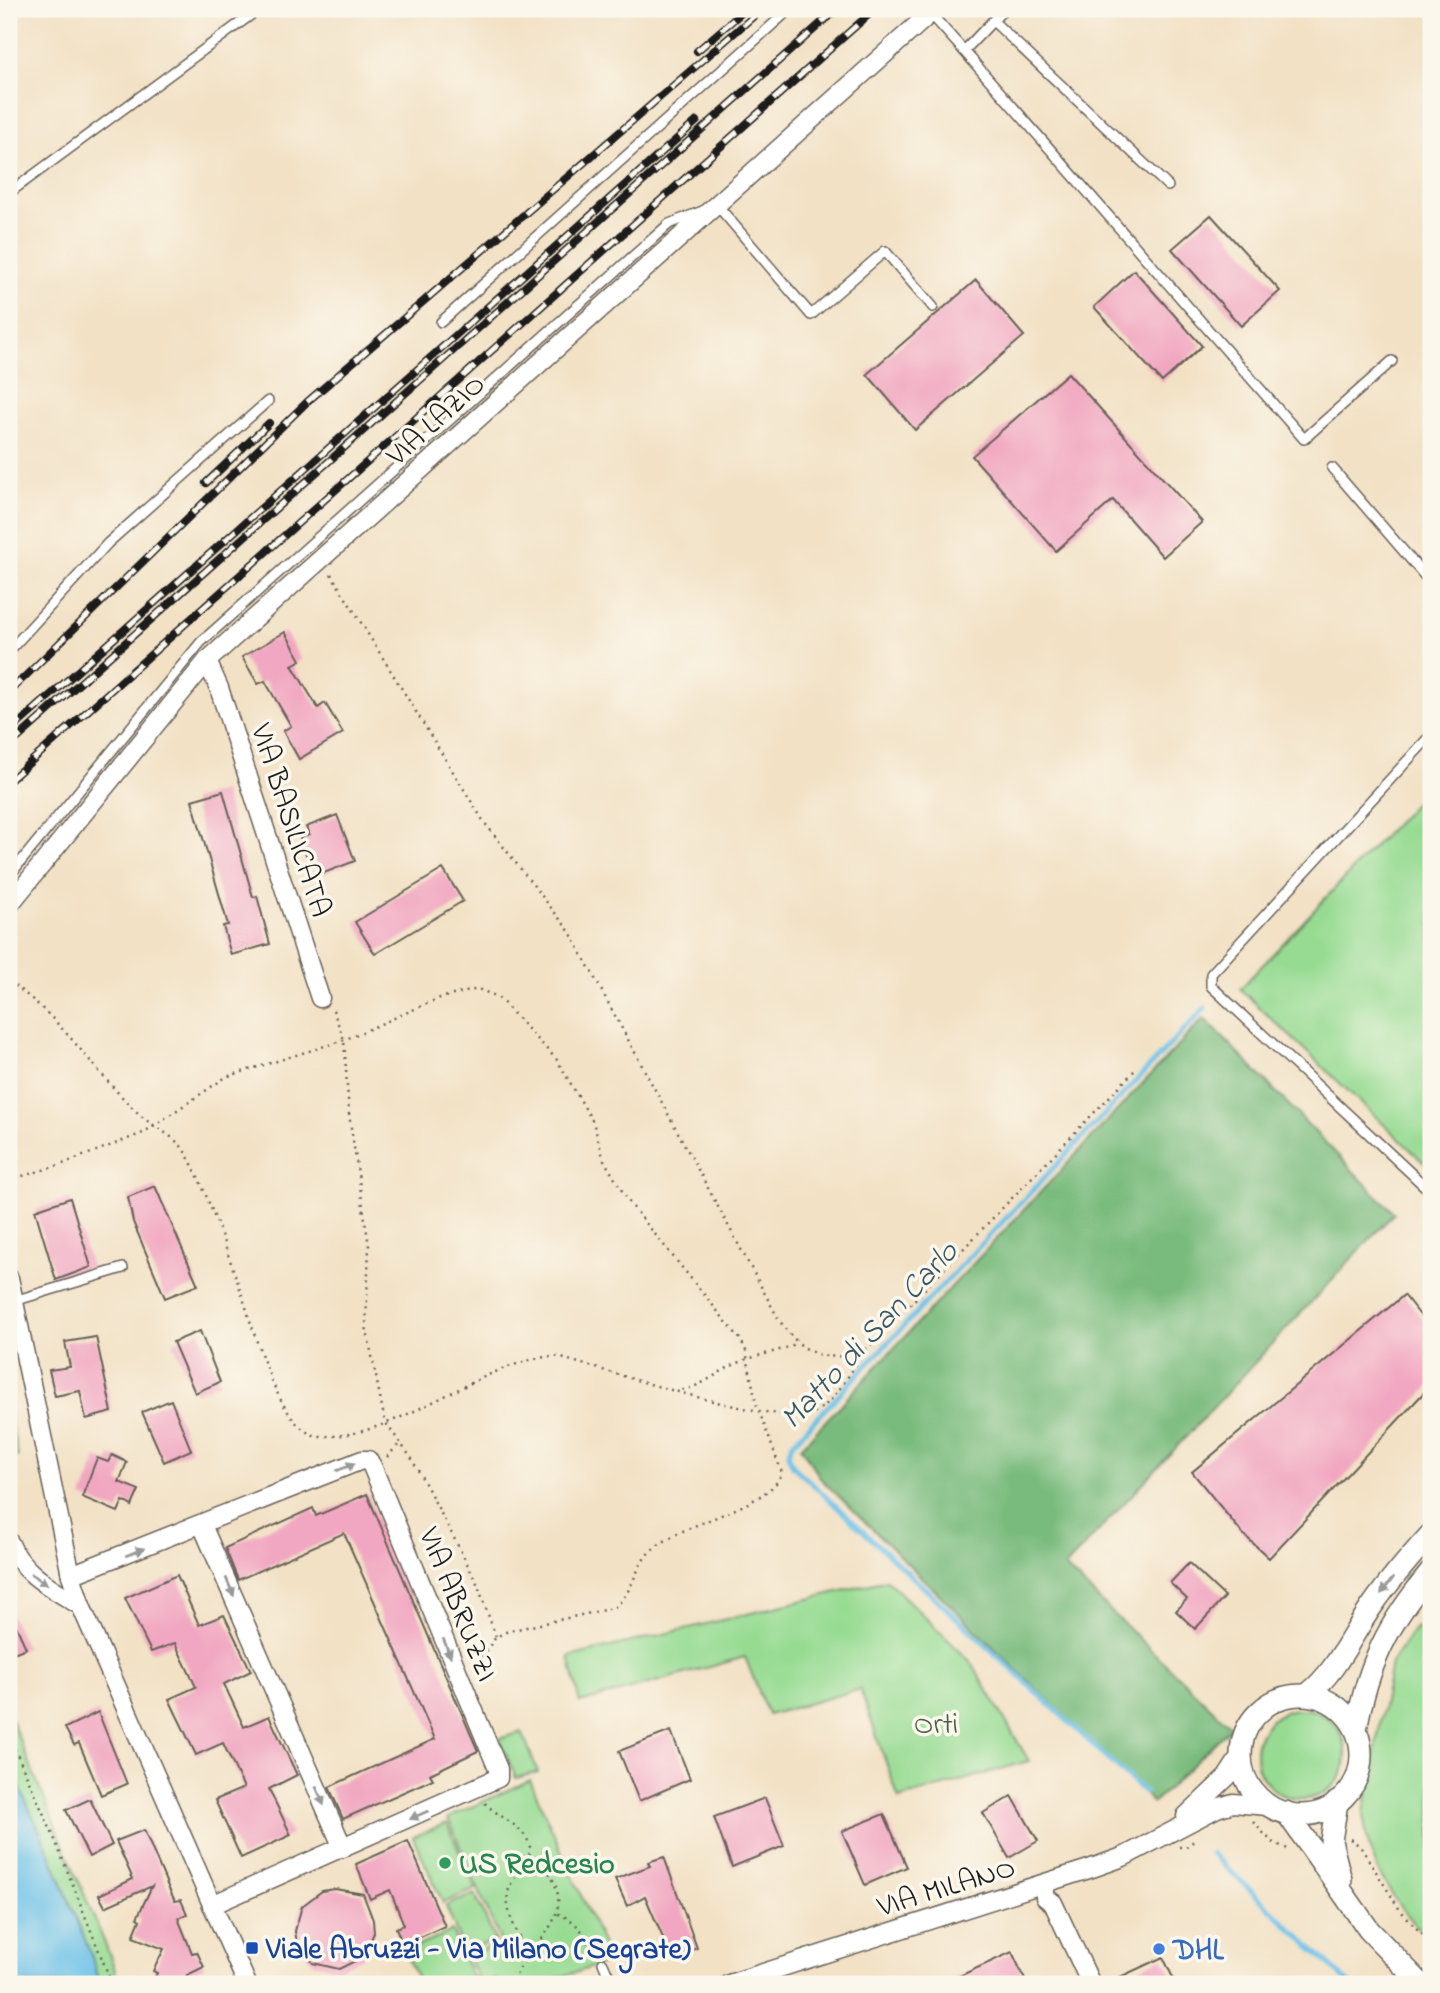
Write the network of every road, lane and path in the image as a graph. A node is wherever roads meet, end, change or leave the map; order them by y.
1 (258, 9) edge
2 (790, 9) edge
3 (1004, 9) edge
4 (932, 11) edge
5 (993, 21) junction
6 (964, 51) junction
7 (1168, 186) dead end
8 (9, 193) edge
9 (717, 205) junction
10 (933, 307) dead end
11 (440, 322) dead end
12 (1392, 361) dead end
13 (268, 401) dead end
14 (1332, 468) dead end
15 (321, 559) junction
16 (1431, 583) edge
17 (9, 651) edge
18 (206, 661) junction
19 (1431, 735) edge
20 (9, 876) edge
21 (9, 905) edge
22 (9, 982) edge
23 (320, 998) joint
24 (344, 1040) junction
25 (1136, 1068) dead end
26 (154, 1126) junction
27 (9, 1180) edge
28 (1431, 1192) edge
29 (123, 1268) dead end
30 (9, 1278) edge
31 (13, 1301) junction
32 (797, 1343) junction
33 (869, 1347) junction
34 (748, 1360) junction
35 (679, 1390) junction
36 (760, 1413) junction
37 (385, 1422) junction
38 (401, 1442) junction
39 (372, 1466) junction
40 (202, 1525) junction
41 (1431, 1534) edge
42 (9, 1542) edge
43 (1431, 1572) edge
44 (71, 1575) junction
45 (81, 1606) junction
46 (496, 1637) junction
47 (462, 1684) junction
48 (1308, 1694) junction
49 (1356, 1729) junction
50 (9, 1736) edge
51 (1241, 1754) junction
52 (473, 1791) junction
53 (1337, 1802) junction
54 (1277, 1809) junction
55 (1173, 1828) junction
56 (1350, 1839) dead end
57 (343, 1848) junction
58 (529, 1855) junction
59 (1045, 1884) junction
60 (1343, 1889) junction
61 (212, 1905) junction
62 (558, 1914) junction
63 (1431, 1944) edge
64 (528, 1955) junction
65 (603, 1963) dead end
66 (610, 1980) edge
67 (111, 1984) edge
68 (247, 1984) edge
69 (510, 1984) edge
70 (729, 1984) edge
71 (1091, 1984) edge
72 (1421, 1984) edge

1 - 8 lane
2 - 11 lane
3 - 5 lane
4 - 6 lane
4 - 9 street, VIA LAZIO
5 - 6 lane
5 - 7 lane
6 - 12 lane
9 - 10 lane
9 - 15 street, VIA LAZIO
9 - 20 lane
13 - 17 lane
14 - 16 lane
15 - 18 street, VIA LAZIO
15 - 32 path
18 - 21 street, VIA LAZIO
18 - 23 street, VIA BASILICATA
19 - 28 lane
22 - 26 path
23 - 24 path
24 - 26 path
24 - 34 path
24 - 37 path
25 - 33 path
26 - 27 path
26 - 37 path
29 - 31 lane
30 - 31 street
31 - 44 street
32 - 33 path
32 - 34 path
33 - 36 path
34 - 35 path
34 - 36 path
35 - 36 path
35 - 37 path
36 - 46 path
37 - 38 path
38 - 39 path
38 - 46 path
40 -> 39 street
39 -> 47 street, VIA ABRUZZI
44 -> 40 street
40 -> 57 street
41 -> 48 street
42 -> 45 street
43 - 49 street
44 - 45 street
45 - 61 street
46 - 47 path
47 - 52 street, VIA ABRUZZI
48 - 49 street
48 - 51 street
49 - 53 street
50 - 67 path
51 - 54 street
51 - 55 street, VIA MILANO
52 -> 57 street, VIA ABRUZZI
52 - 58 path
53 - 54 street
53 - 60 street
54 - 55 street, VIA MILANO
54 - 60 street
55 - 59 street, VIA MILANO
56 - 63 path
57 - 61 street, VIA ABRUZZI
58 - 62 path
58 - 64 path
59 - 70 street, VIA MILANO
59 - 71 street
60 - 72 street
61 - 68 street
62 - 64 path
62 - 66 path
64 - 69 path
65 - 66 lane

